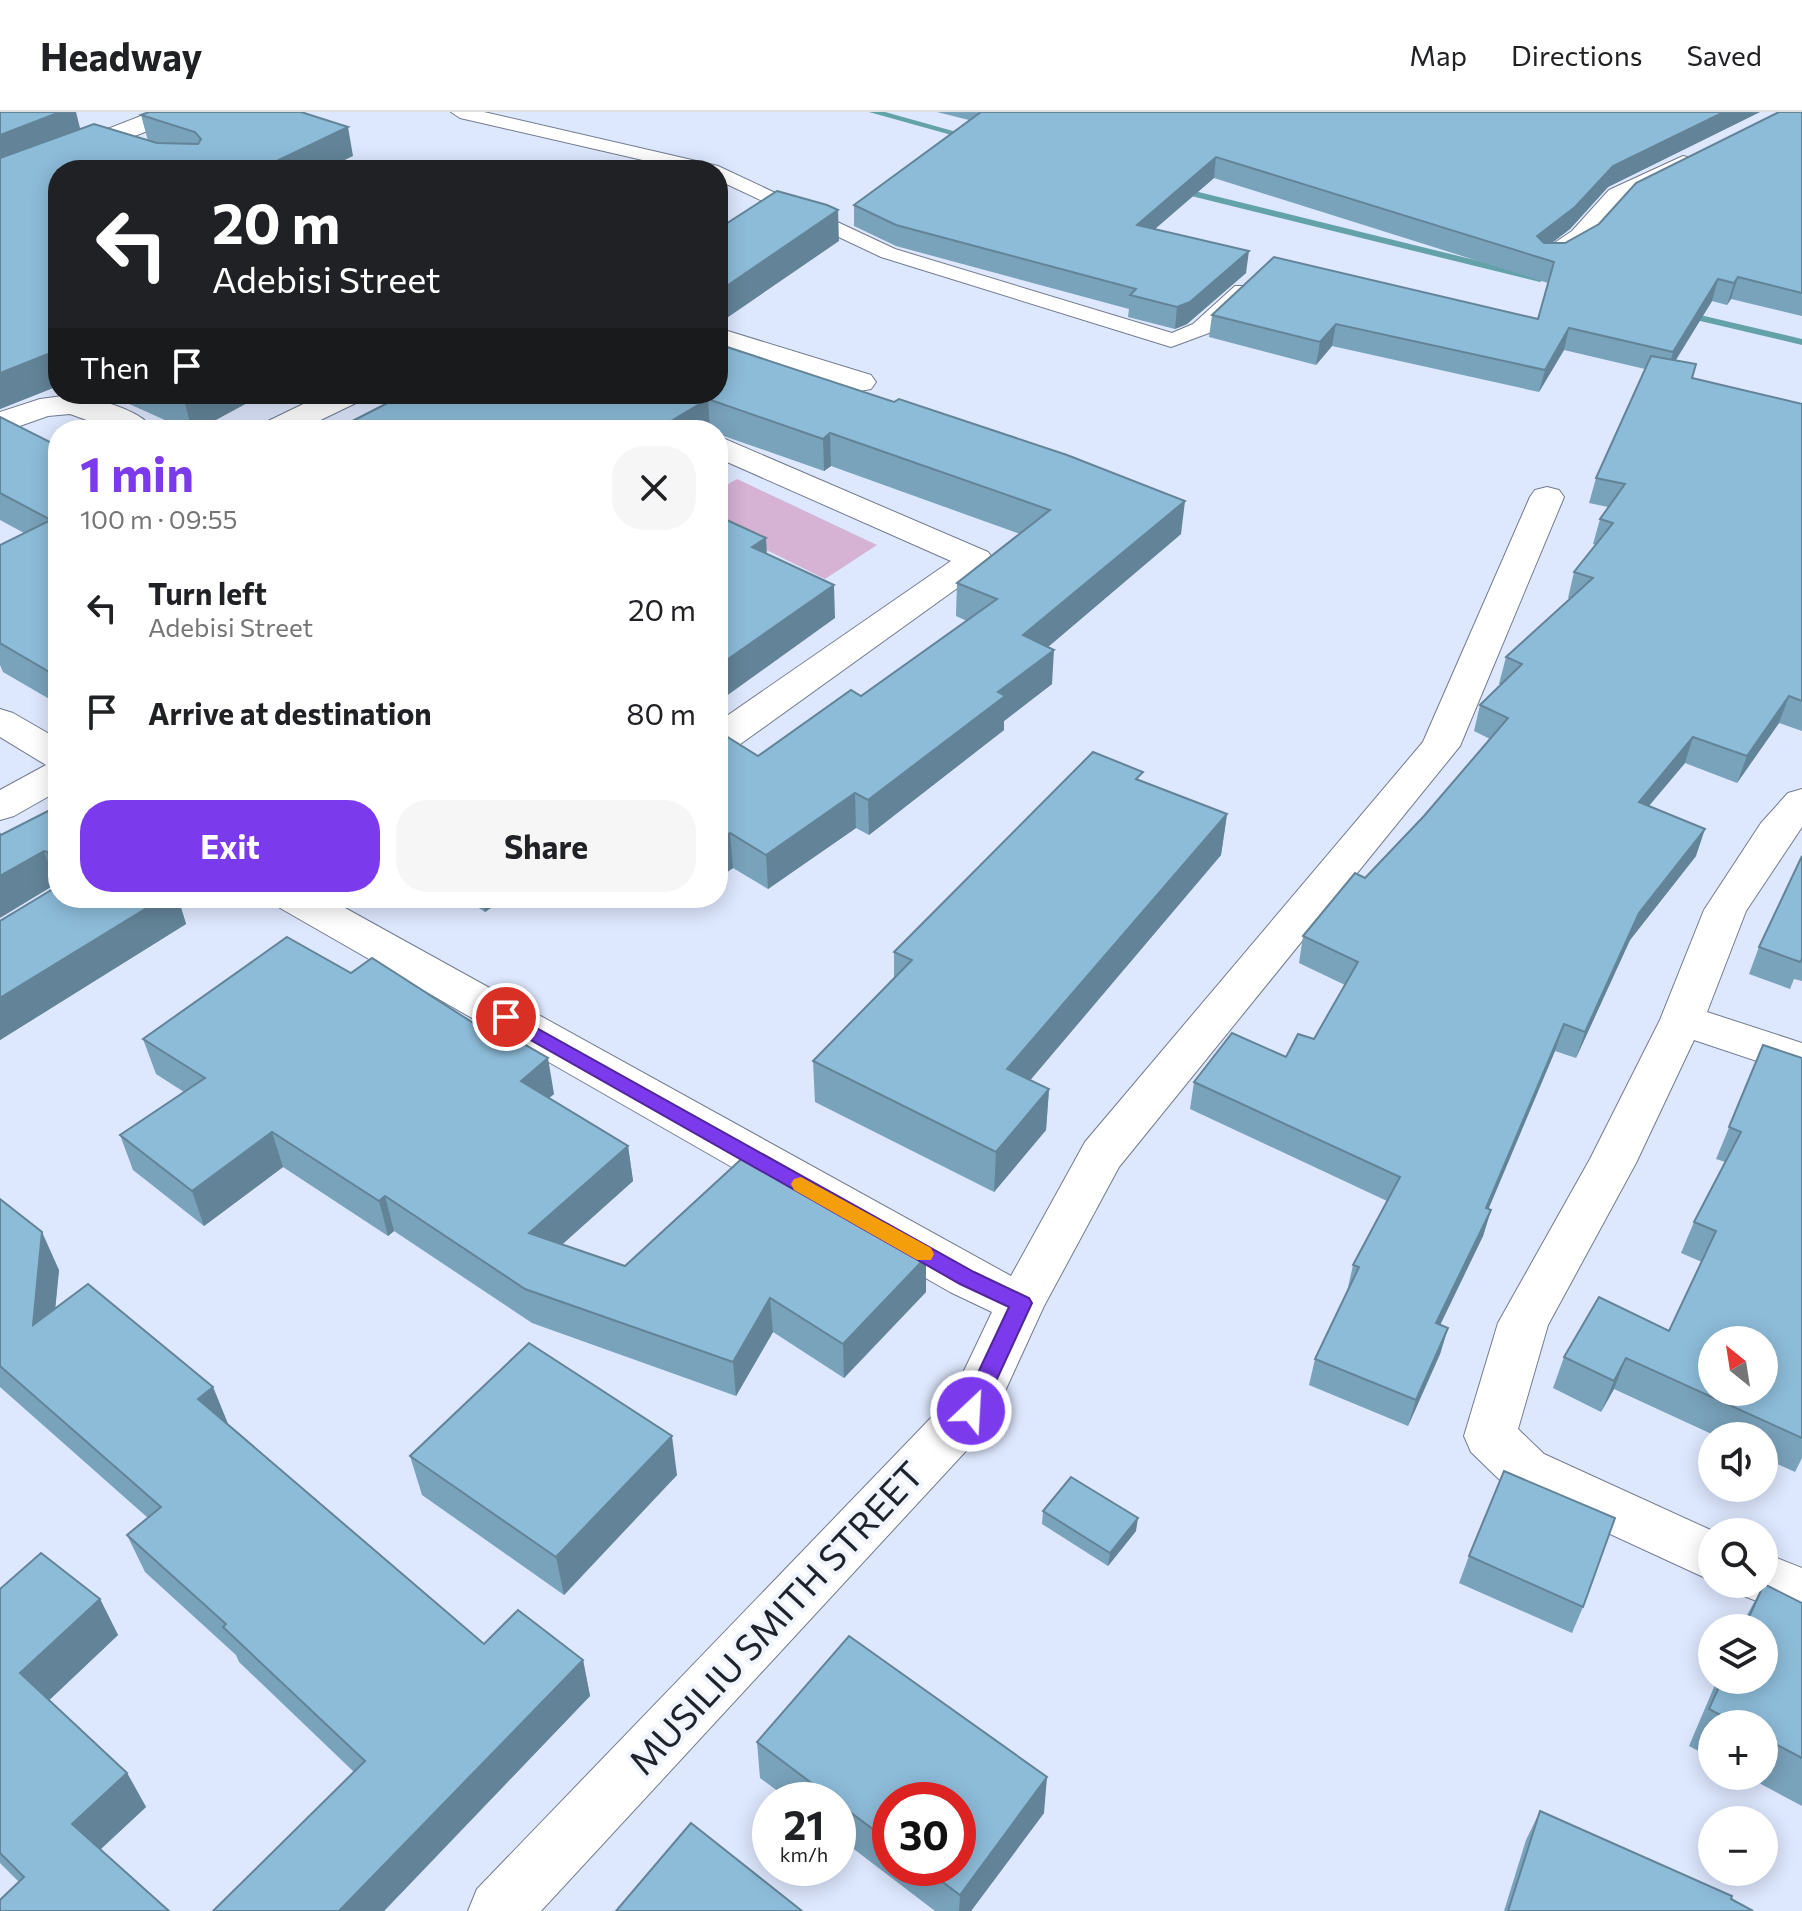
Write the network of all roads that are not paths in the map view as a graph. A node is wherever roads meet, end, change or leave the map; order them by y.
1 (174, 112) edge
2 (460, 112) edge
3 (100, 141) junction
4 (1711, 149) edge
5 (139, 153) edge
6 (52, 160) edge
7 (668, 160) edge
8 (48, 162) edge
9 (728, 178) edge
10 (0, 181) edge
11 (1549, 256) edge
12 (1263, 272) edge
13 (728, 340) edge
14 (860, 382) dead end
15 (328, 404) edge
16 (120, 420) edge
17 (296, 420) edge
18 (0, 423) edge
19 (728, 457) edge
20 (1547, 497) dead end
21 (0, 721) edge
22 (728, 735) edge
23 (48, 750) edge
24 (48, 780) edge
25 (1802, 802) edge
26 (0, 807) edge
27 (313, 908) edge
28 (1682, 1020) junction
29 (1802, 1060) edge
30 (1021, 1303) junction
31 (1698, 1550) edge
32 (1778, 1584) edge
33 (1802, 1594) edge
34 (499, 1911) edge

1 - 3 street
2 - 7 lane
3 - 5 street
3 - 6 street
4 - 11 street
8 - 10 street
9 - 12 lane
13 - 14 street
15 - 17 street
16 - 18 street
19 - 22 street
20 - 30 street, MUSILIU SMITH STREET
21 - 23 street
24 - 26 street
25 - 28 street
27 - 30 street
28 - 29 street
28 - 31 street
30 - 34 street, MUSILIU SMITH STREET
32 - 33 street

